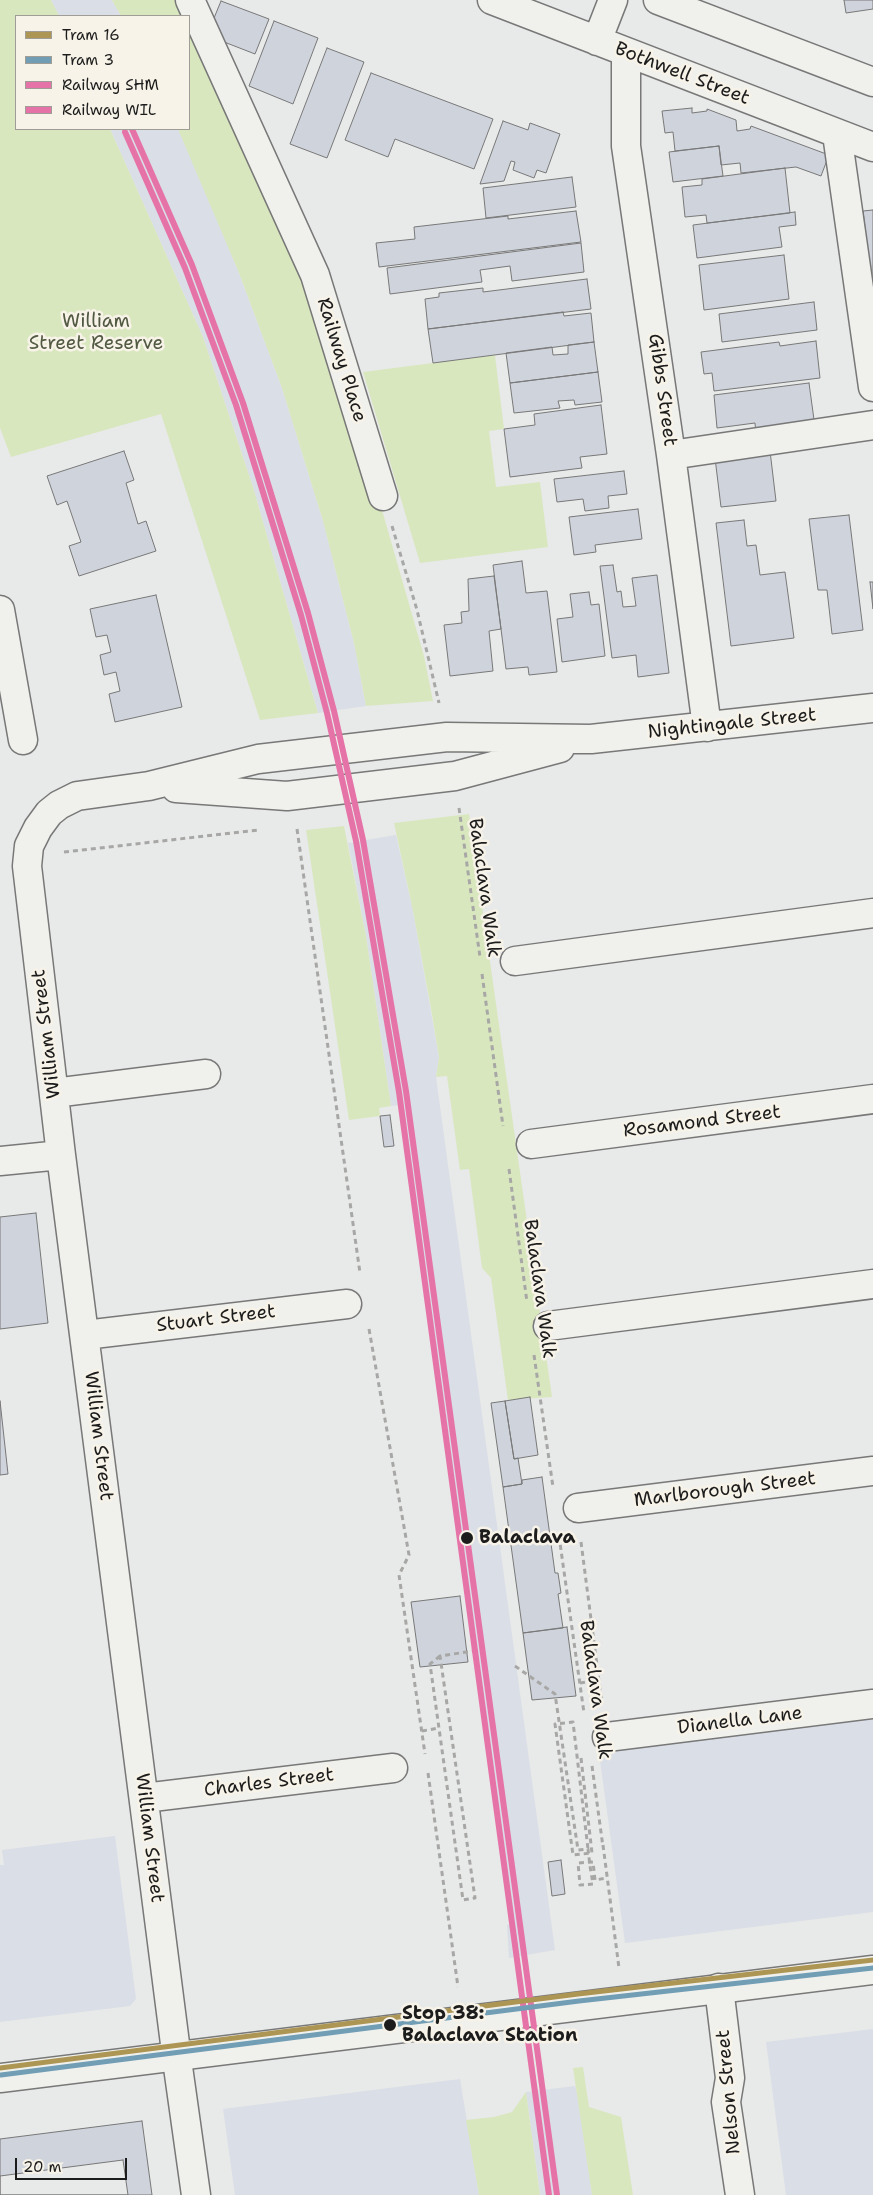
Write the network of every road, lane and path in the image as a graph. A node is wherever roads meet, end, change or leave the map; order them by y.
1 (190, 0) edge
2 (492, 0) edge
3 (612, 0) edge
4 (658, 0) edge
5 (597, 41) junction
6 (626, 53) junction
7 (873, 82) edge
8 (837, 134) junction
9 (873, 147) edge
10 (873, 387) edge
11 (873, 426) edge
12 (671, 456) junction
13 (383, 496) joint
14 (0, 610) edge
15 (873, 708) edge
16 (707, 728) junction
17 (447, 737) junction
18 (591, 739) junction
19 (23, 740) dead end
20 (455, 776) junction
21 (150, 786) junction
22 (44, 820) joint
23 (297, 826) dead end
24 (268, 829) dead end
25 (27, 866) junction
26 (873, 913) edge
27 (515, 961) dead end
28 (481, 963) dead end
29 (482, 973) dead end
30 (206, 1074) dead end
31 (54, 1093) junction
32 (873, 1100) edge
33 (504, 1132) dead end
34 (531, 1144) dead end
35 (61, 1155) junction
36 (0, 1161) edge
37 (509, 1167) dead end
38 (360, 1274) dead end
39 (873, 1284) edge
40 (346, 1304) dead end
41 (528, 1308) dead end
42 (368, 1322) dead end
43 (85, 1335) junction
44 (541, 1336) joint
45 (873, 1471) edge
46 (553, 1488) dead end
47 (578, 1508) dead end
48 (559, 1533) dead end
49 (581, 1539) dead end
50 (473, 1651) dead end
51 (440, 1656) junction
52 (515, 1666) dead end
53 (599, 1680) junction
54 (580, 1683) junction
55 (873, 1704) edge
56 (585, 1719) dead end
57 (439, 1728) junction
58 (422, 1731) junction
59 (599, 1747) junction
60 (581, 1758) dead end
61 (426, 1759) dead end
62 (393, 1768) dead end
63 (427, 1768) dead end
64 (144, 1798) junction
65 (588, 1849) junction
66 (607, 1878) junction
67 (616, 1945) dead end
68 (873, 1970) edge
69 (720, 1988) junction
70 (464, 2020) junction
71 (176, 2056) junction
72 (0, 2078) edge
73 (196, 2195) edge
74 (740, 2195) edge

1 - 13 street, Railway Place
2 - 5 street, Bothwell Street
3 - 5 street
4 - 7 street
5 - 6 street, Bothwell Street
6 - 8 street, Bothwell Street
6 - 12 street, Gibbs Street
8 - 9 street, Bothwell Street
8 - 10 street
11 - 12 street
12 - 16 street, Gibbs Street
13 - 17 path
14 - 19 street
15 - 16 street, Nightingale Street
16 - 18 street, Nightingale Street
17 - 18 street, Nightingale Street
17 - 21 street, Nightingale Street
18 - 20 street, Nightingale Street
20 - 21 street, Nightingale Street
20 - 28 path, Balaclava Walk
21 - 22 street, Nightingale Street
22 - 25 street, William Street
23 - 38 path
24 - 25 path
25 - 31 street, William Street
26 - 27 street
29 - 33 path, Balaclava Walk
30 - 31 street
31 - 35 street, William Street
32 - 34 street, Rosamond Street
35 - 36 street
35 - 43 street, William Street
37 - 41 path, Balaclava Walk
39 - 44 street
40 - 43 street, Stuart Street
42 - 58 path
43 - 64 street, William Street
44 - 46 path, Balaclava Walk
45 - 47 street, Marlborough Street
48 - 54 path, Balaclava Walk
49 - 53 path, Balaclava Walk
50 - 51 path
51 - 57 path
51 - 57 path
52 - 65 path
53 - 54 path
53 - 59 path, Balaclava Walk
54 - 56 path, Balaclava Walk
55 - 59 street, Dianella Lane
57 - 58 path
58 - 61 path
59 - 66 path, Balaclava Walk
60 - 65 path, bridge
62 - 64 street, Charles Street
63 - 70 path
64 - 71 street, William Street
65 - 66 path
66 - 67 path, Balaclava Walk
68 - 69 street
69 - 70 street
69 - 74 street, Nelson Street
70 - 71 street
71 - 72 street
71 - 73 street, William Street

